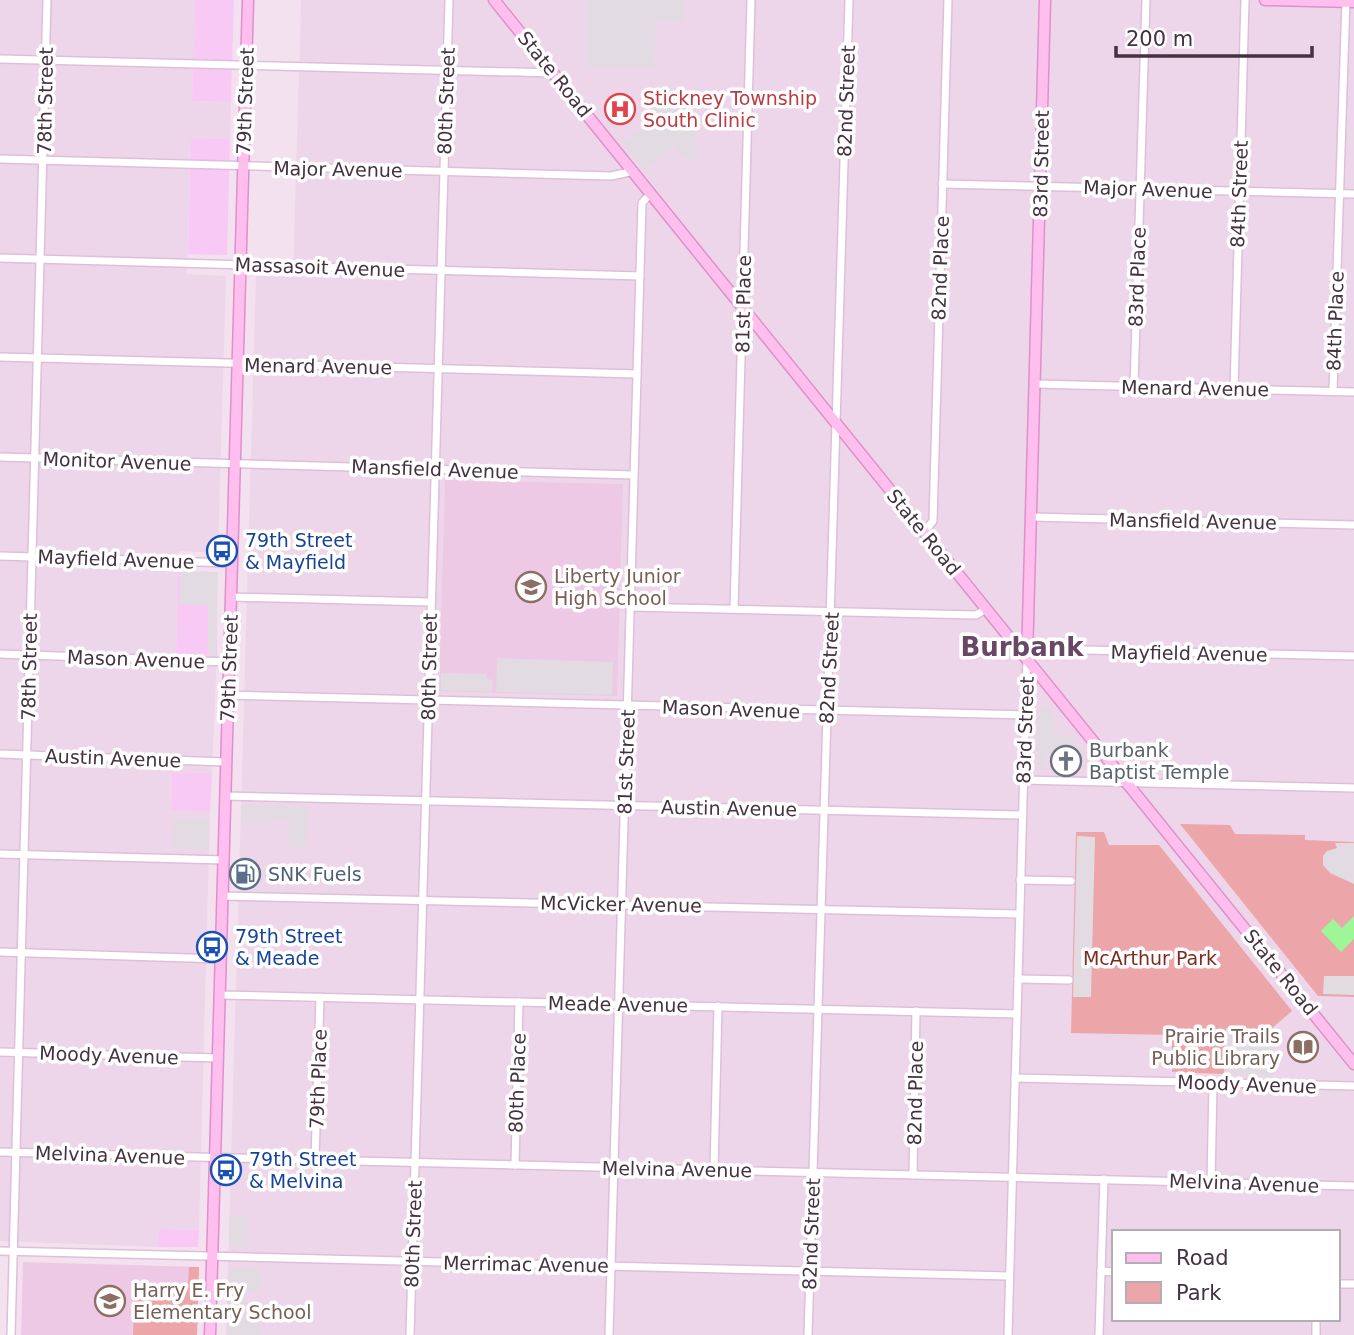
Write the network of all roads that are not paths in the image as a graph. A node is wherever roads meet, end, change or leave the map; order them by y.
1 (47, 0) edge
2 (248, 0) edge
3 (449, 0) edge
4 (494, 0) edge
5 (751, 0) edge
6 (849, 0) edge
7 (948, 0) edge
8 (1045, 0) edge
9 (1146, 0) edge
10 (1245, 0) edge
11 (1265, 0) edge
12 (1348, 1) edge
13 (0, 59) edge
14 (46, 61) junction
15 (246, 68) junction
16 (447, 71) junction
17 (554, 73) junction
18 (0, 159) edge
19 (44, 161) junction
20 (243, 167) junction
21 (443, 172) junction
22 (634, 172) junction
23 (943, 184) junction
24 (1041, 186) junction
25 (1140, 189) junction
26 (1239, 191) junction
27 (651, 193) junction
28 (1339, 194) junction
29 (1354, 194) edge
30 (0, 258) edge
31 (40, 259) junction
32 (241, 265) junction
33 (441, 271) junction
34 (640, 276) junction
35 (743, 308) junction
36 (0, 357) edge
37 (38, 358) junction
38 (238, 364) junction
39 (439, 369) junction
40 (637, 374) junction
41 (1036, 384) junction
42 (1134, 386) junction
43 (1234, 388) junction
44 (1333, 391) junction
45 (1354, 391) edge
46 (838, 426) junction
47 (0, 457) edge
48 (35, 458) junction
49 (235, 464) junction
50 (434, 469) junction
51 (634, 475) junction
52 (1032, 517) junction
53 (1354, 525) edge
54 (924, 532) junction
55 (0, 556) edge
56 (32, 557) junction
57 (232, 563) junction
58 (231, 597) junction
59 (430, 602) junction
60 (631, 607) junction
61 (734, 609) junction
62 (986, 609) junction
63 (831, 611) junction
64 (0, 654) edge
65 (30, 655) junction
66 (1354, 656) edge
67 (1027, 659) junction
68 (229, 662) junction
69 (228, 695) junction
70 (428, 702) junction
71 (628, 706) junction
72 (826, 711) junction
73 (1025, 715) junction
74 (0, 754) edge
75 (27, 755) junction
76 (226, 762) junction
77 (1023, 780) junction
78 (1126, 783) junction
79 (1354, 788) edge
80 (225, 796) junction
81 (425, 800) junction
82 (625, 805) junction
83 (823, 810) junction
84 (1022, 815) junction
85 (0, 854) edge
86 (24, 854) junction
87 (223, 860) junction
88 (1020, 880) junction
89 (1071, 881) dead end
90 (222, 896) junction
91 (422, 900) junction
92 (622, 903) junction
93 (820, 909) junction
94 (1019, 914) junction
95 (0, 952) edge
96 (21, 953) junction
97 (221, 958) junction
98 (1017, 979) junction
99 (1069, 980) dead end
100 (220, 995) junction
101 (320, 997) junction
102 (419, 1000) junction
103 (519, 1002) junction
104 (620, 1004) junction
105 (718, 1006) junction
106 (817, 1009) junction
107 (916, 1011) junction
108 (1017, 1014) junction
109 (0, 1052) edge
110 (19, 1053) junction
111 (218, 1058) junction
112 (1354, 1063) edge
113 (1015, 1078) junction
114 (1213, 1083) junction
115 (1354, 1086) edge
116 (0, 1152) edge
117 (16, 1152) junction
118 (215, 1158) junction
119 (316, 1160) junction
120 (415, 1163) junction
121 (514, 1165) junction
122 (614, 1168) junction
123 (715, 1169) junction
124 (814, 1172) junction
125 (913, 1174) junction
126 (1012, 1177) junction
127 (1104, 1179) junction
128 (1211, 1183) junction
129 (1354, 1186) edge
130 (0, 1251) edge
131 (13, 1251) junction
132 (212, 1256) junction
133 (412, 1261) junction
134 (611, 1266) junction
135 (810, 1271) junction
136 (1101, 1272) junction
137 (1112, 1272) edge
138 (1009, 1276) junction
139 (11, 1335) edge
140 (210, 1335) edge
141 (410, 1335) edge
142 (610, 1335) edge
143 (808, 1335) edge
144 (1007, 1335) edge
145 (1099, 1335) edge

1 - 14 street, 78th Street
2 - 15 street, 79th Street
3 - 16 street, 80th Street
4 - 17 street, State Road
5 - 35 street, 81st Place
6 - 46 street, 82nd Street
7 - 23 street, 82nd Place
8 - 24 street, 83rd Street
9 - 25 street, 83rd Place
10 - 26 street, 84th Street
11 - 12 street
12 - 28 street, 84th Place
13 - 14 street
14 - 15 street
14 - 19 street, 78th Street
15 - 16 street
15 - 20 street, 79th Street
16 - 17 street
16 - 21 street, 80th Street
17 - 22 street, State Road
18 - 19 street, Major Avenue
19 - 20 street, Major Avenue
19 - 31 street, 78th Street
20 - 21 street, Major Avenue
20 - 32 street, 79th Street
21 - 22 street, Major Avenue
21 - 33 street, 80th Street
22 - 27 street, State Road
23 - 24 street, Major Avenue
23 - 54 street, 82nd Place
24 - 25 street, Major Avenue
24 - 41 street, 83rd Street
25 - 26 street, Major Avenue
25 - 42 street, 83rd Place
26 - 28 street, Major Avenue
26 - 43 street, 84th Street
27 - 34 street, 81st Street
27 - 35 street, State Road
28 - 29 street, Major Avenue
28 - 44 street, 84th Place
30 - 31 street, Massasoit Avenue
31 - 32 street, Massasoit Avenue
31 - 37 street, 78th Street
32 - 33 street, Massasoit Avenue
32 - 38 street, 79th Street
33 - 34 street, Massasoit Avenue
33 - 39 street, 80th Street
34 - 40 street, 81st Street
35 - 46 street, State Road
35 - 61 street, 81st Place
36 - 37 street, Menard Avenue
37 - 38 street, Menard Avenue
37 - 48 street, 78th Street
38 - 39 street, Menard Avenue
38 - 49 street, 79th Street
39 - 40 street, Menard Avenue
39 - 50 street, 80th Street
40 - 51 street, 81st Street
41 - 42 street, Menard Avenue
41 - 52 street, 83rd Street
42 - 43 street, Menard Avenue
43 - 44 street, Menard Avenue
44 - 45 street, Menard Avenue
46 - 54 street, State Road
46 - 63 street, 82nd Street
47 - 48 street, Monitor Avenue
48 - 49 street, Monitor Avenue
48 - 56 street, 78th Street
49 - 50 street, Mansfield Avenue
49 - 57 street, 79th Street
50 - 51 street, Mansfield Avenue
50 - 59 street, 80th Street
51 - 60 street, 81st Street
52 - 53 street, Mansfield Avenue
52 - 67 street, 83rd Street
54 - 62 street, State Road
55 - 56 street, Mayfield Avenue
56 - 57 street, Mayfield Avenue
56 - 65 street, 78th Street
57 - 58 street, 79th Street
58 - 59 street
58 - 68 street, 79th Street
59 - 70 street, 80th Street
60 - 61 street
60 - 71 street, 81st Street
61 - 63 street
62 - 63 street
62 - 67 street, State Road
63 - 72 street, 82nd Street
64 - 65 street, Mason Avenue
65 - 68 street, Mason Avenue
65 - 75 street, 78th Street
66 - 67 street, Mayfield Avenue
67 - 73 street, 83rd Street
67 - 78 street, State Road
68 - 69 street, 79th Street
69 - 70 street, Mason Avenue
69 - 76 street, 79th Street
70 - 71 street, Mason Avenue
70 - 81 street, 80th Street
71 - 72 street, Mason Avenue
71 - 82 street, 81st Street
72 - 73 street, Mason Avenue
72 - 83 street, 82nd Street
73 - 77 street, 83rd Street
74 - 75 street, Austin Avenue
75 - 76 street, Austin Avenue
75 - 86 street, 78th Street
76 - 80 street, 79th Street
77 - 78 street
77 - 84 street, 83rd Street
78 - 79 street
78 - 112 street, State Road
80 - 81 street, Austin Avenue
80 - 87 street, 79th Street
81 - 82 street, Austin Avenue
81 - 91 street, 80th Street
82 - 83 street, Austin Avenue
82 - 92 street, 81st Street
83 - 84 street, Austin Avenue
83 - 93 street, 82nd Street
84 - 88 street, 83rd Street
85 - 86 street
86 - 87 street
86 - 96 street, 78th Street
87 - 90 street, 79th Street
88 - 89 street
88 - 94 street, 83rd Street
90 - 91 street, McVicker Avenue
90 - 97 street, 79th Street
91 - 92 street, McVicker Avenue
91 - 102 street, 80th Street
92 - 93 street, McVicker Avenue
92 - 104 street, 81st Street
93 - 94 street, McVicker Avenue
93 - 106 street, 82nd Street
94 - 98 street, 83rd Street
95 - 96 street
96 - 97 street
96 - 110 street, 78th Street
97 - 100 street, 79th Street
98 - 99 street
98 - 108 street, 83rd Street
100 - 101 street, Meade Avenue
100 - 111 street, 79th Street
101 - 102 street, Meade Avenue
101 - 119 street, 79th Place
102 - 103 street, Meade Avenue
102 - 120 street, 80th Street
103 - 104 street, Meade Avenue
103 - 121 street, 80th Place
104 - 105 street, Meade Avenue
104 - 122 street, 81st Street
105 - 106 street, Meade Avenue
105 - 123 street
106 - 107 street, Meade Avenue
106 - 124 street, 82nd Street
107 - 108 street, Meade Avenue
107 - 125 street, 82nd Place
108 - 113 street, 83rd Street
109 - 110 street, Moody Avenue
110 - 111 street, Moody Avenue
110 - 117 street, 78th Street
111 - 118 street, 79th Street
113 - 114 street, Moody Avenue
113 - 126 street, 83rd Street
114 - 115 street, Moody Avenue
114 - 128 street
116 - 117 street, Melvina Avenue
117 - 118 street, Melvina Avenue
117 - 131 street, 78th Street
118 - 119 street, Melvina Avenue
118 - 132 street, 79th Street
119 - 120 street, Melvina Avenue
120 - 121 street, Melvina Avenue
120 - 133 street, 80th Street
121 - 122 street, Melvina Avenue
122 - 123 street, Melvina Avenue
122 - 134 street, 81st Street
123 - 124 street, Melvina Avenue
124 - 125 street, Melvina Avenue
124 - 135 street, 82nd Street
125 - 126 street, Melvina Avenue
126 - 127 street, Melvina Avenue
126 - 138 street, 83rd Street
127 - 128 street, Melvina Avenue
127 - 136 street
128 - 129 street, Melvina Avenue
130 - 131 street, Merrimac Avenue
131 - 132 street, Merrimac Avenue
131 - 139 street, 78th Street
132 - 133 street, Merrimac Avenue
132 - 140 street, 79th Street
133 - 134 street, Merrimac Avenue
133 - 141 street, 80th Street
134 - 135 street, Merrimac Avenue
134 - 142 street, 81st Street
135 - 138 street, Merrimac Avenue
135 - 143 street, 82nd Street
136 - 137 street
136 - 145 street
138 - 144 street, 83rd Street

